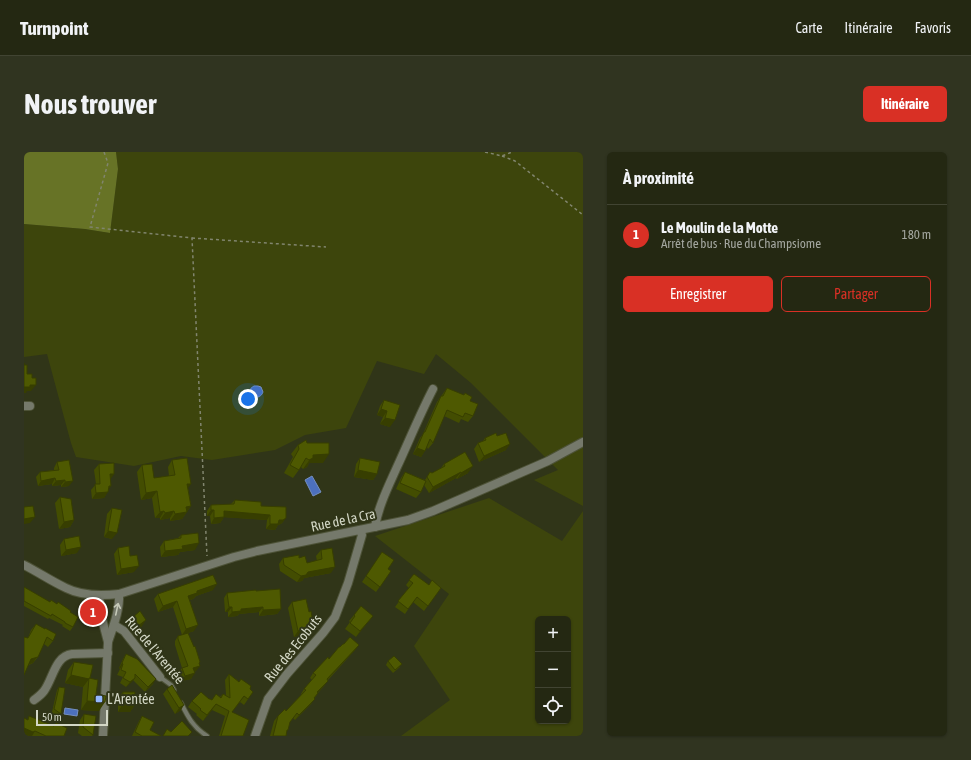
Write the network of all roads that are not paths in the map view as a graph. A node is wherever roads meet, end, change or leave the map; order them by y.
1 (433, 389) dead end
2 (583, 442) edge
3 (375, 527) junction
4 (360, 530) junction
5 (24, 565) edge
6 (119, 594) junction
7 (99, 595) junction
8 (114, 625) junction
9 (108, 642) junction
10 (108, 653) junction
11 (160, 677) joint
12 (175, 692) edge
13 (179, 699) edge
14 (34, 700) dead end
15 (103, 736) edge
16 (207, 736) edge
17 (255, 736) edge

1 - 3 street
2 - 3 street, Rue de la Cra
3 - 4 street, Rue de la Cra
4 - 6 street, Rue de la Cra
4 - 17 street, Rue des Ecobuts
5 - 7 street, Rue de la Cra
6 - 7 street, Rue de la Cra
8 -> 6 street, Rue de l'Arentée
7 - 9 street
8 - 9 street
8 - 11 street, Rue de l'Arentée
9 - 10 street
10 - 14 street
10 - 15 street
11 - 12 lane, Rue de l'Arentée
13 - 16 lane, Rue de l'Arentée

